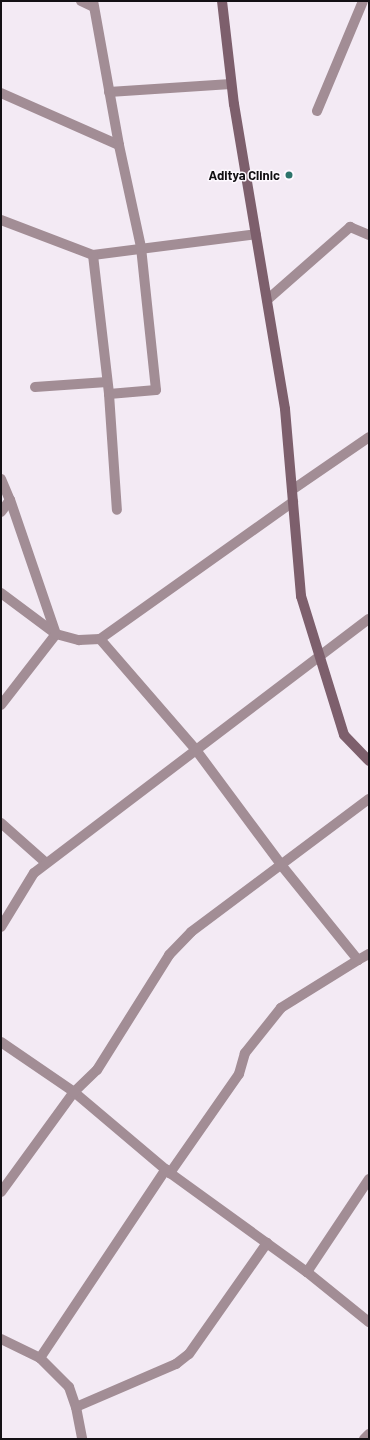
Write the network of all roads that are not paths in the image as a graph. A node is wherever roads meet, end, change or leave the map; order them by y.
1 (81, 1) edge
2 (222, 1) edge
3 (363, 1) edge
4 (94, 4) edge
5 (232, 84) junction
6 (110, 92) junction
7 (1, 93) edge
8 (317, 111) dead end
9 (119, 146) junction
10 (1, 220) edge
11 (256, 234) junction
12 (369, 235) edge
13 (141, 247) junction
14 (93, 255) junction
15 (267, 300) junction
16 (107, 382) junction
17 (35, 387) dead end
18 (109, 394) junction
19 (369, 437) edge
20 (1, 479) edge
21 (292, 490) junction
22 (10, 500) junction
23 (293, 502) junction
24 (117, 510) dead end
25 (1, 512) edge
26 (1, 594) edge
27 (369, 620) edge
28 (56, 634) junction
29 (100, 638) junction
30 (319, 656) junction
31 (1, 705) edge
32 (196, 750) junction
33 (369, 761) edge
34 (369, 799) edge
35 (1, 823) edge
36 (46, 863) junction
37 (282, 866) junction
38 (1, 927) edge
39 (369, 954) edge
40 (358, 960) junction
41 (1, 1042) edge
42 (74, 1092) junction
43 (168, 1171) junction
44 (369, 1178) edge
45 (1, 1192) edge
46 (267, 1243) junction
47 (307, 1272) junction
48 (369, 1322) edge
49 (1, 1339) edge
50 (40, 1358) junction
51 (76, 1407) junction
52 (369, 1434) edge
53 (82, 1439) edge
54 (364, 1439) edge

1 - 4 street
2 - 5 street
3 - 8 street
4 - 6 street
5 - 6 street
5 - 11 street
6 - 9 street
7 - 9 street
9 - 13 street
10 - 14 street
11 - 13 street
11 - 15 street
12 - 15 street
13 - 14 street
13 - 18 street
14 - 16 street
15 - 21 street
16 - 17 street
16 - 18 street
18 - 24 street
19 - 21 street
20 - 22 street
21 - 23 street
22 - 25 street
22 - 28 street
23 - 29 street
23 - 30 street
26 - 28 street
27 - 30 street
28 - 29 street
28 - 31 street
29 - 32 street
30 - 32 street
30 - 33 street
32 - 36 street
32 - 37 street
34 - 37 street
35 - 36 street
36 - 38 street
37 - 40 street
37 - 42 street
39 - 40 street
40 - 43 street
41 - 42 street
42 - 43 street
42 - 45 street
43 - 46 street
43 - 50 street
44 - 47 street
46 - 47 street
46 - 51 street
47 - 48 street
49 - 50 street
50 - 51 street
51 - 53 street
52 - 54 street

